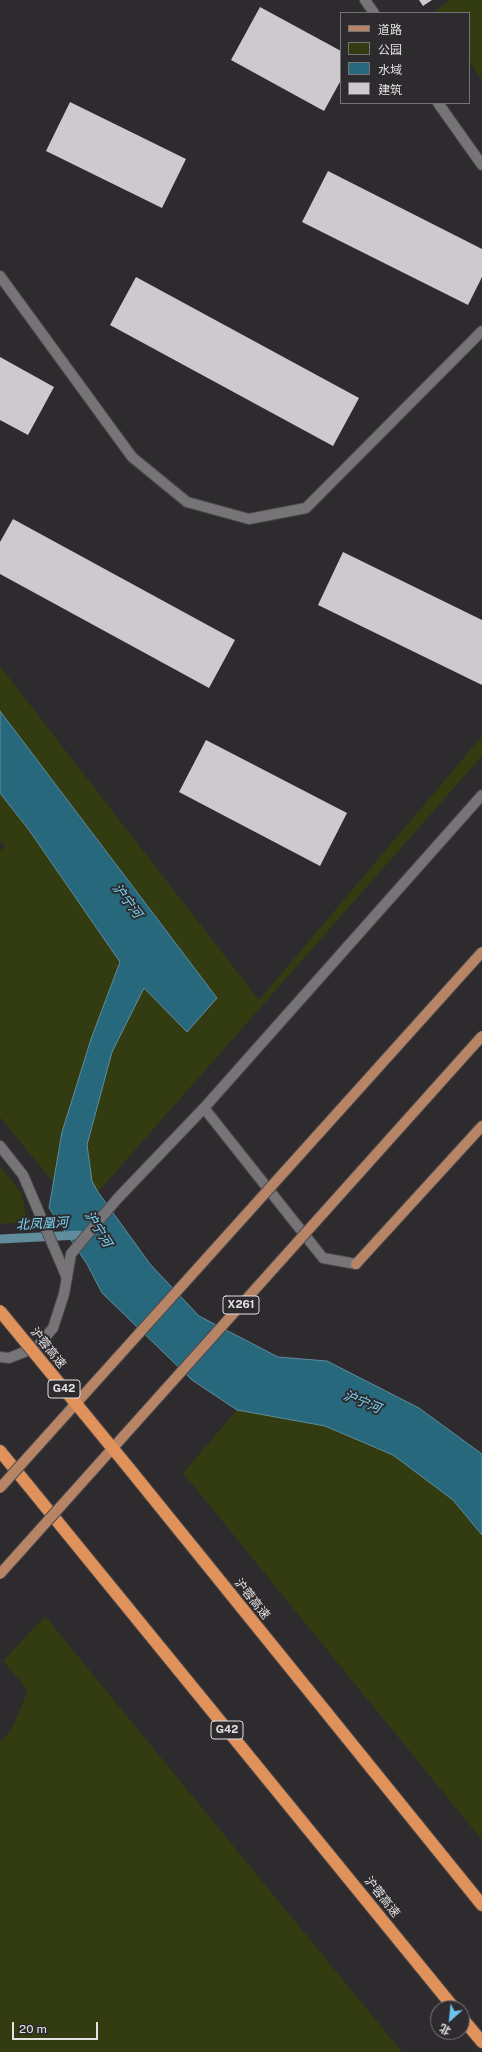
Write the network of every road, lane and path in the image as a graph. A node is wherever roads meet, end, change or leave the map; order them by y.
1 (365, 0) edge
2 (373, 12) edge
3 (439, 104) edge
4 (482, 165) edge
5 (0, 276) edge
6 (482, 331) edge
7 (482, 795) edge
8 (482, 952) edge
9 (482, 1036) edge
10 (204, 1108) junction
11 (482, 1126) edge
12 (0, 1146) edge
13 (356, 1264) joint
14 (67, 1278) junction
15 (0, 1312) edge
16 (0, 1357) edge
17 (0, 1451) edge
18 (0, 1488) edge
19 (0, 1574) edge
20 (482, 1905) edge
21 (447, 2000) edge
22 (470, 2028) edge
23 (482, 2042) edge

1 - 2 street
3 - 4 street
5 - 6 street
7 - 10 street
8 - 18 main road, bridge
9 - 19 main road, X261, bridge
10 - 13 street
10 - 14 street
11 - 13 main road
12 - 14 street
14 - 16 street
15 - 20 highway, 沪蓉高速 / G42, bridge
17 - 21 highway, 沪蓉高速 / G42
22 - 23 highway

